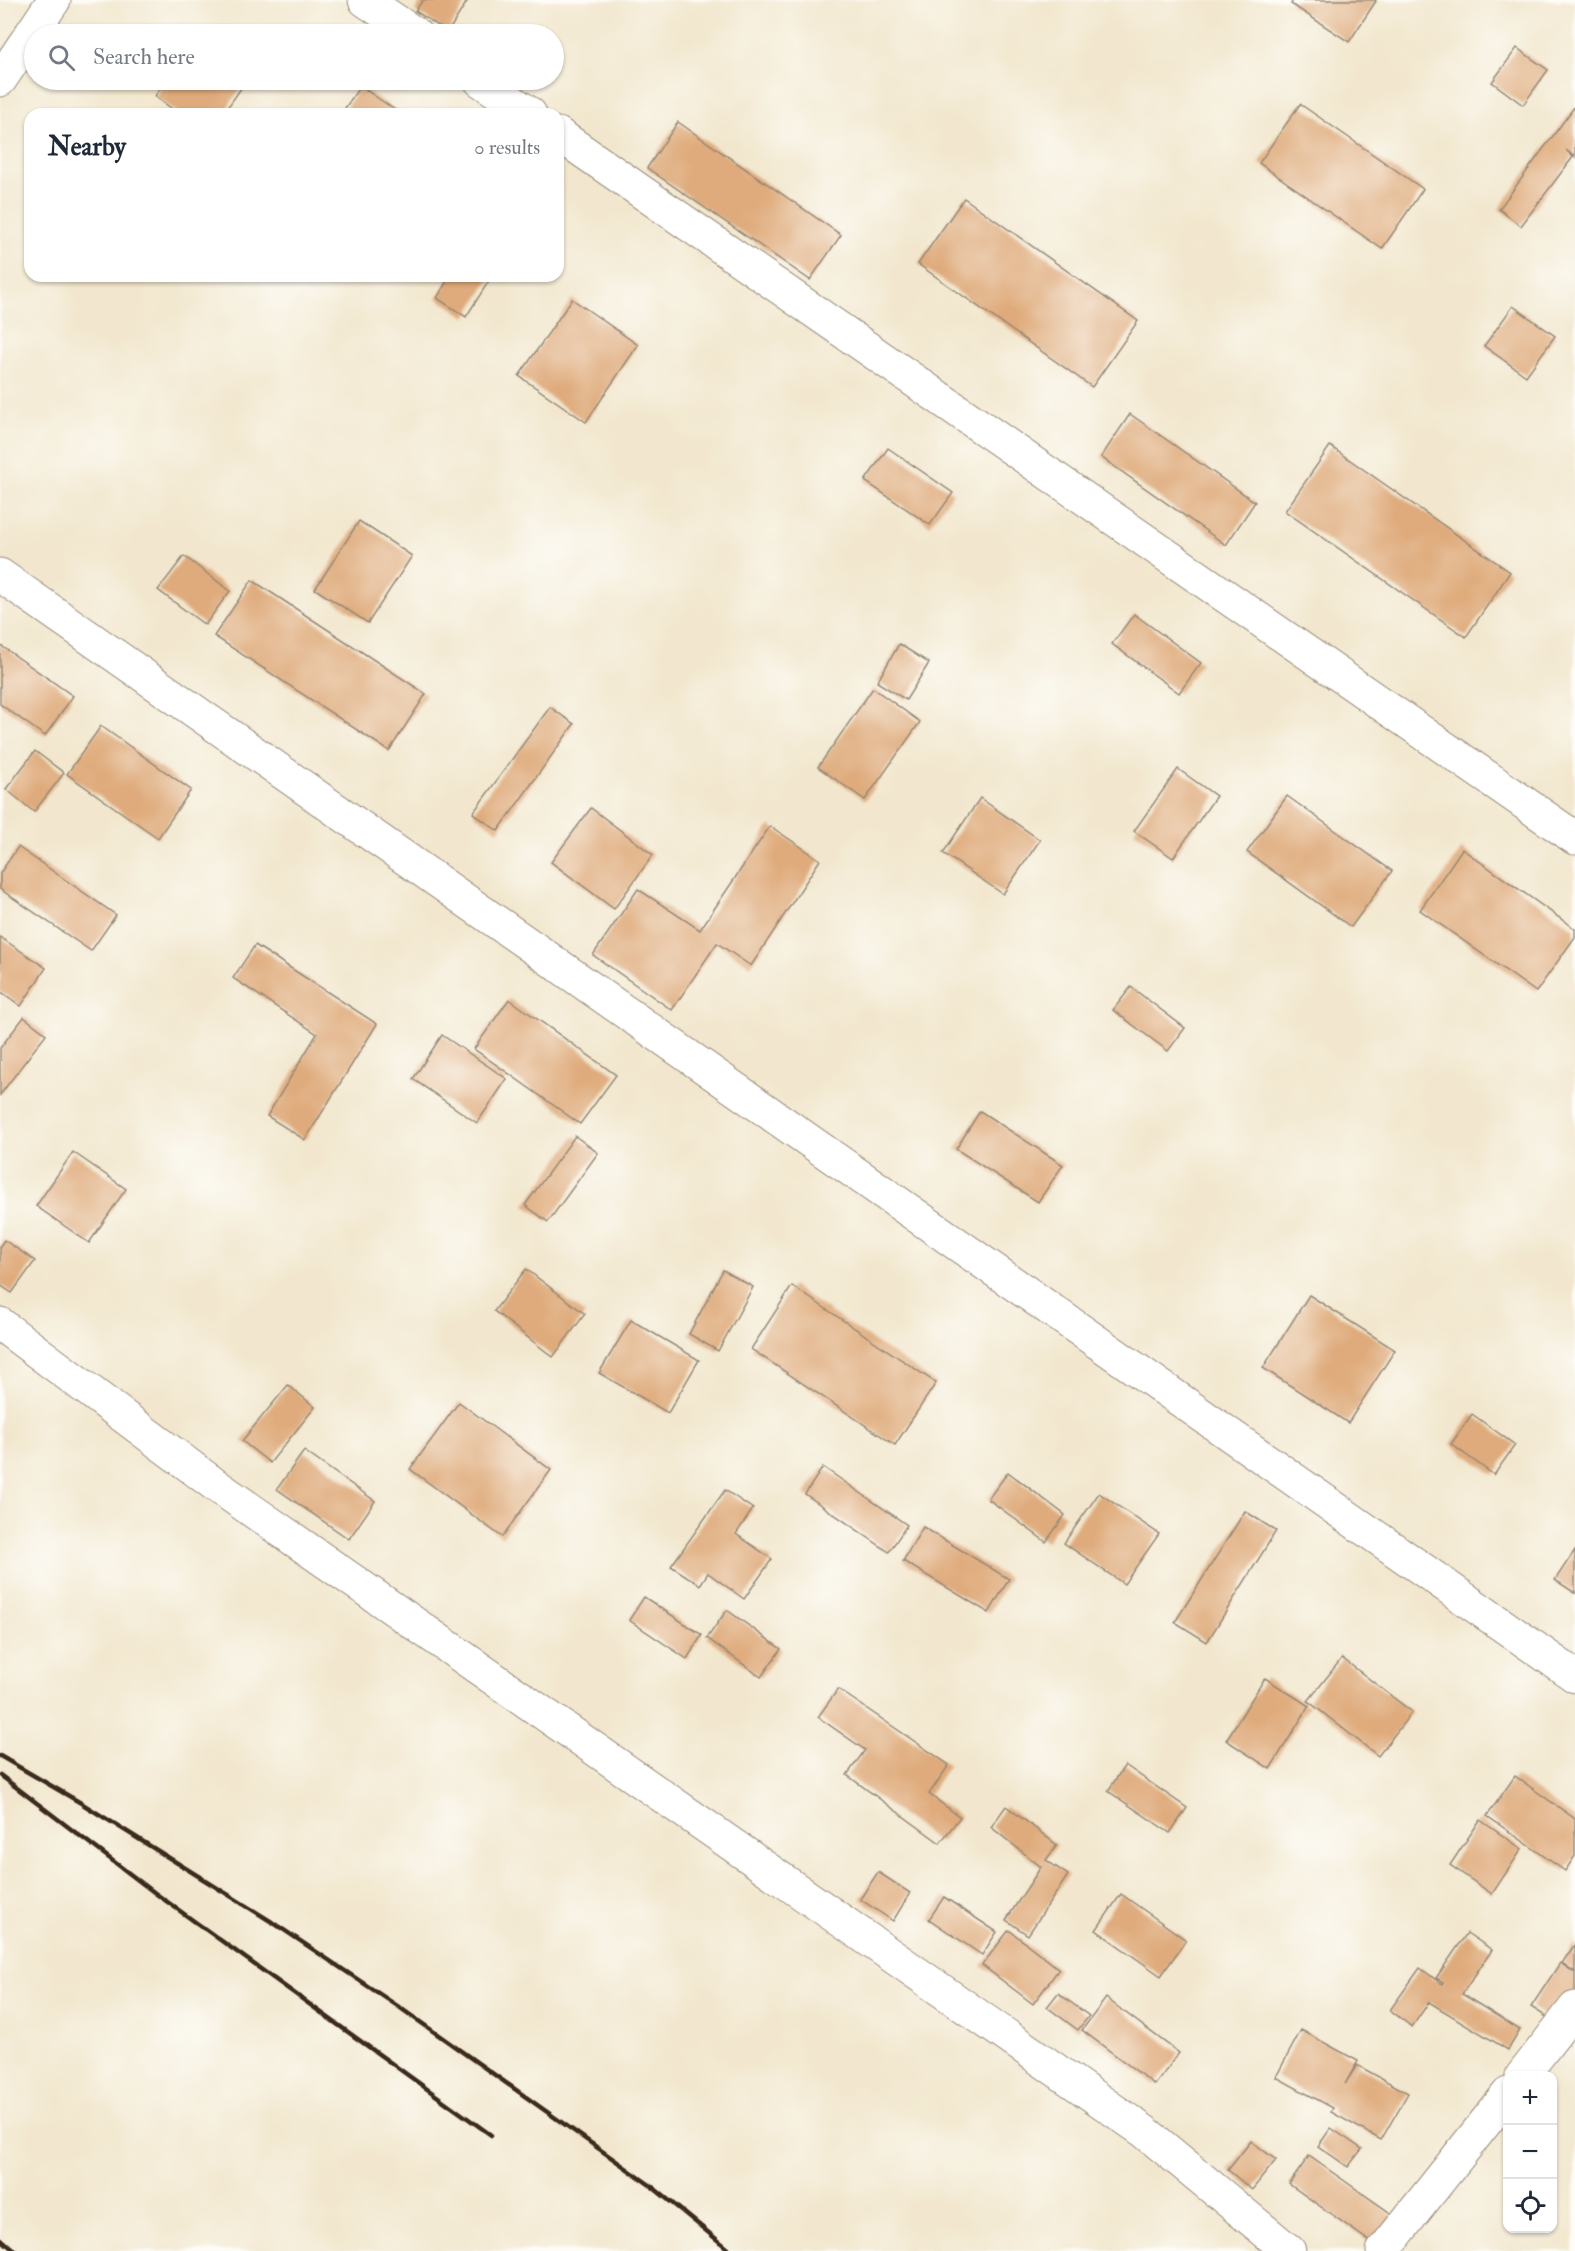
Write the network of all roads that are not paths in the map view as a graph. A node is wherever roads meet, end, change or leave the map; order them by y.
1 (54, 0) edge
2 (365, 0) edge
3 (38, 24) edge
4 (400, 24) edge
5 (24, 44) edge
6 (0, 80) edge
7 (495, 90) edge
8 (521, 108) edge
9 (564, 138) edge
10 (0, 575) edge
11 (1575, 838) edge
12 (0, 1324) edge
13 (1575, 1676) edge
14 (1575, 2008) edge
15 (1526, 2071) edge
16 (1503, 2100) edge
17 (1289, 2251) edge
18 (1383, 2251) edge

1 - 3 street
2 - 4 street
5 - 6 street
7 - 8 street
9 - 11 street
10 - 13 street
12 - 17 street
14 - 15 street
16 - 18 street

